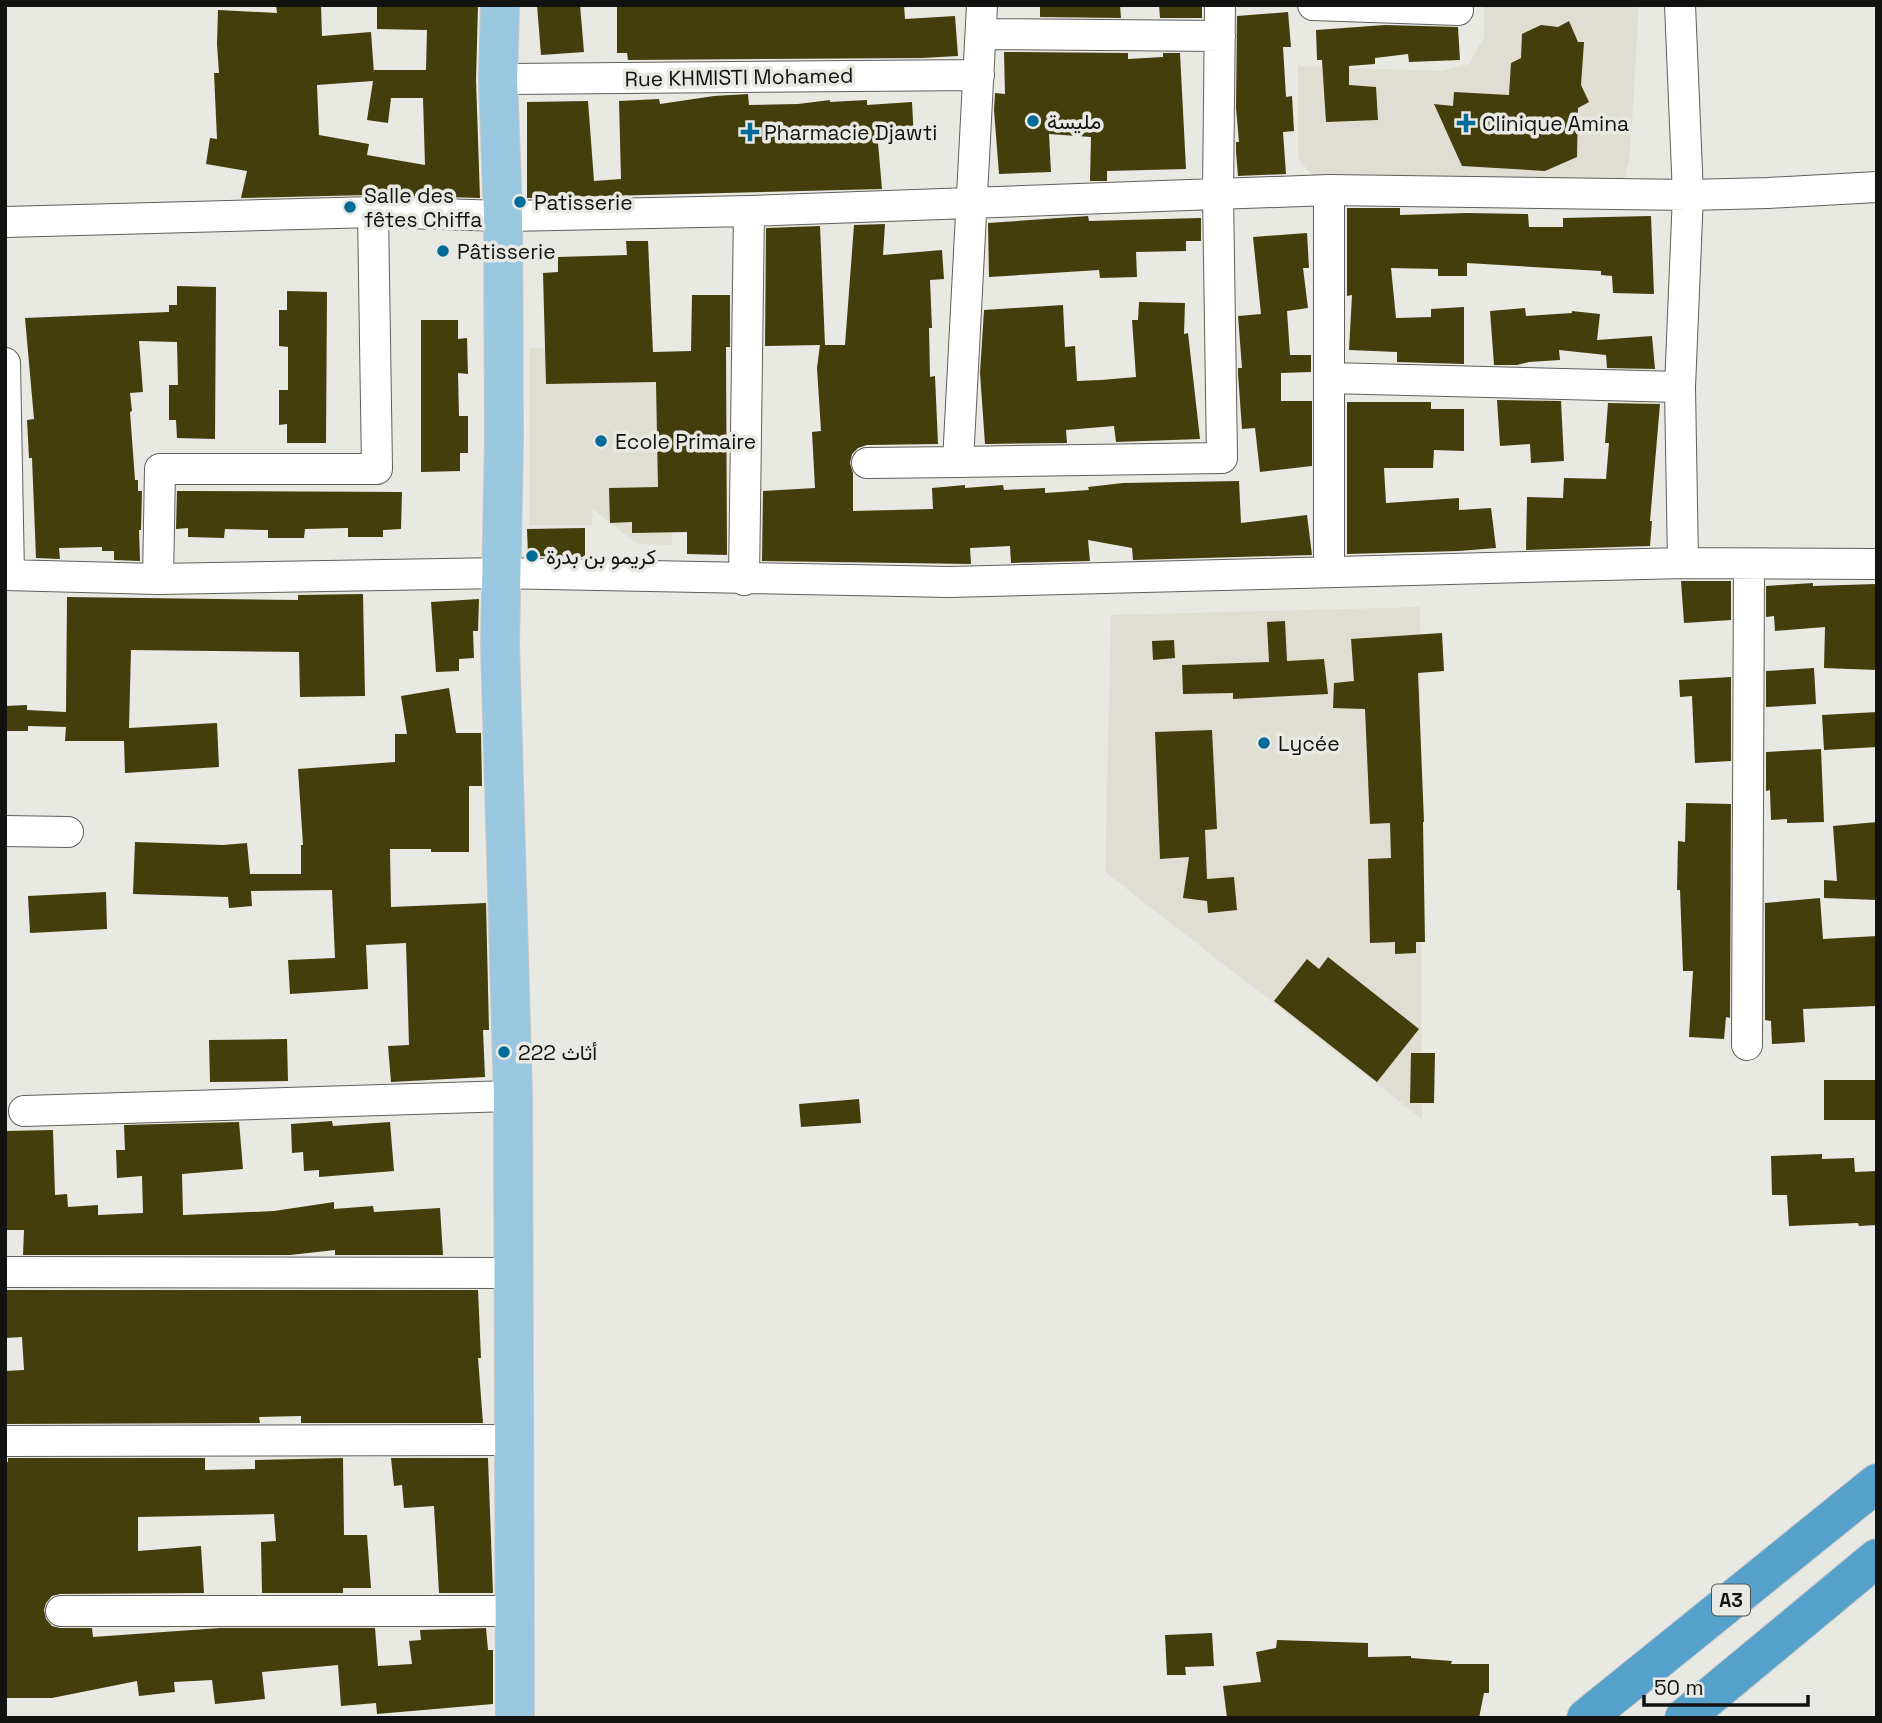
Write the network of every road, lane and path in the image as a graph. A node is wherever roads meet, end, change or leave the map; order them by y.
1 (500, 5) edge
2 (1220, 5) edge
3 (1313, 5) edge
4 (1680, 5) edge
5 (1458, 10) dead end
6 (982, 19) edge
7 (1220, 36) junction
8 (979, 75) junction
9 (498, 79) junction
10 (1877, 187) edge
11 (1329, 190) junction
12 (1218, 194) junction
13 (1688, 195) junction
14 (973, 201) junction
15 (750, 211) junction
16 (373, 212) junction
17 (503, 216) junction
18 (5, 222) edge
19 (5, 363) edge
20 (1329, 377) junction
21 (1680, 387) junction
22 (958, 462) junction
23 (867, 463) dead end
24 (1683, 563) junction
25 (1749, 564) junction
26 (1877, 564) edge
27 (1329, 572) junction
28 (501, 573) junction
29 (7, 575) edge
30 (158, 579) junction
31 (744, 580) junction
32 (5, 831) edge
33 (68, 832) dead end
34 (1747, 1045) dead end
35 (513, 1096) junction
36 (24, 1111) dead end
37 (5, 1272) edge
38 (514, 1273) junction
39 (514, 1440) junction
40 (5, 1441) edge
41 (1877, 1483) edge
42 (1877, 1559) edge
43 (61, 1611) dead end
44 (514, 1611) junction
45 (515, 1718) edge
46 (1586, 1718) edge
47 (1684, 1718) edge

1 - 9 main road
2 - 7 street
3 - 5 street
4 - 13 street
6 - 7 street
6 - 8 street
7 - 12 street
8 - 9 street, Rue KHMISTI Mohamed
8 - 14 street
9 - 17 main road
10 - 13 street
11 - 12 street
11 - 13 street
11 - 20 street
12 - 14 street
12 - 22 street
13 - 21 street
14 - 15 street
14 - 22 street
15 - 17 street
15 - 31 street
16 - 17 street
16 - 18 street
16 - 30 street
17 - 28 main road
19 - 29 street
20 - 21 street
20 - 27 street
21 - 24 street
22 - 23 street
24 - 25 street
24 - 27 street
25 - 26 street
25 - 34 street
27 - 31 street
28 - 30 street
28 - 31 street
28 - 35 main road
29 - 30 street
32 - 33 street
35 - 36 street
35 - 38 main road
37 - 38 street
38 - 39 main road
39 - 40 street
39 - 44 main road
41 - 46 highway, A3
42 - 47 highway
43 - 44 street
44 - 45 main road

